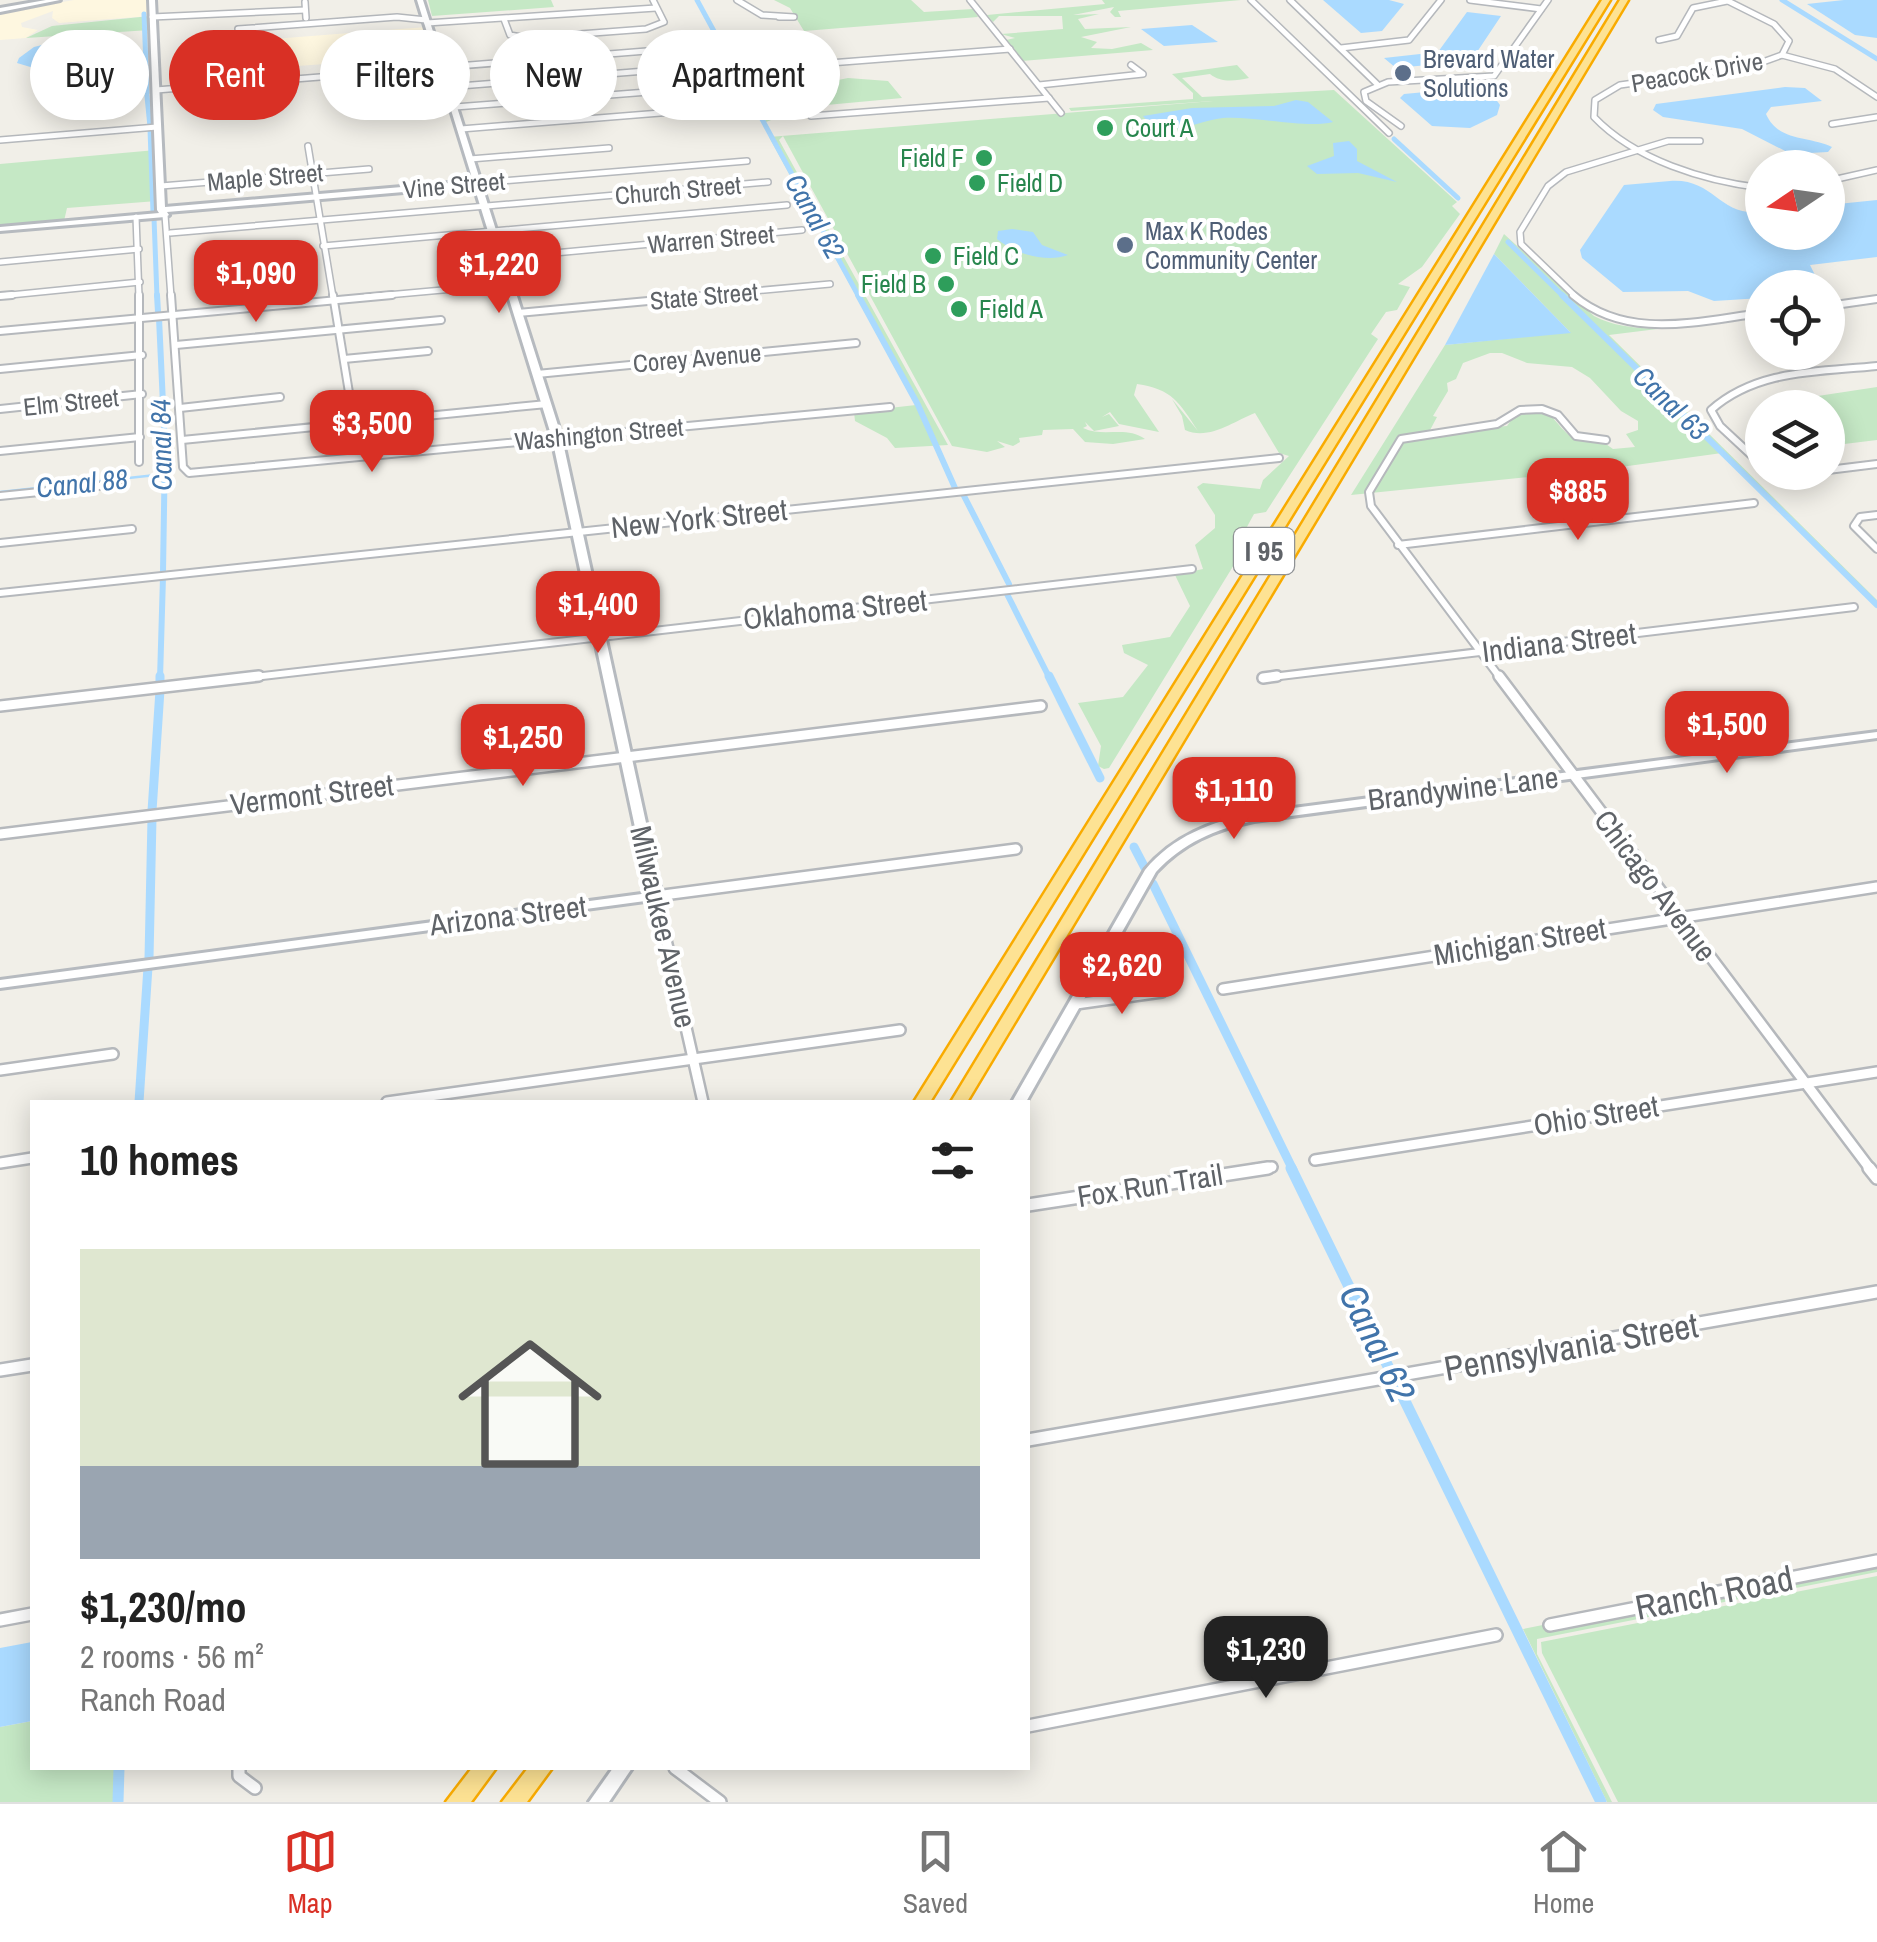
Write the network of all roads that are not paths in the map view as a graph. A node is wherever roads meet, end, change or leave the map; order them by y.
1 (40, 0) edge
2 (57, 0) edge
3 (152, 0) edge
4 (420, 0) edge
5 (558, 0) edge
6 (652, 0) edge
7 (736, 0) edge
8 (970, 0) edge
9 (1251, 0) edge
10 (1290, 0) edge
11 (1441, 0) edge
12 (1470, 0) edge
13 (1548, 0) edge
14 (1606, 0) edge
15 (1624, 0) edge
16 (1726, 0) edge
17 (305, 6) edge
18 (3, 8) edge
19 (656, 8) junction
20 (1541, 10) junction
21 (563, 15) junction
22 (152, 17) junction
23 (779, 17) dead end
24 (306, 18) dead end
25 (504, 19) junction
26 (427, 21) junction
27 (238, 29) dead end
28 (430, 30) edge
29 (1659, 40) dead end
30 (1341, 48) junction
31 (1010, 50) junction
32 (637, 52) edge
33 (1782, 55) junction
34 (840, 62) edge
35 (470, 65) edge
36 (1131, 65) dead end
37 (637, 71) edge
38 (320, 77) edge
39 (470, 84) edge
40 (1038, 84) junction
41 (1377, 84) junction
42 (156, 90) junction
43 (637, 93) edge
44 (1877, 97) edge
45 (1049, 98) junction
46 (470, 107) edge
47 (1061, 113) dead end
48 (840, 114) edge
49 (637, 115) edge
50 (1877, 117) edge
51 (458, 120) edge
52 (1832, 124) dead end
53 (1401, 126) dead end
54 (157, 128) junction
55 (461, 129) junction
56 (1389, 133) dead end
57 (0, 140) edge
58 (1700, 141) dead end
59 (308, 146) dead end
60 (610, 148) dead end
61 (1635, 150) junction
62 (470, 159) junction
63 (747, 160) dead end
64 (369, 169) dead end
65 (1877, 170) edge
66 (312, 173) junction
67 (1845, 177) edge
68 (768, 182) dead end
69 (477, 183) junction
70 (161, 186) junction
71 (1745, 187) edge
72 (316, 196) junction
73 (787, 205) dead end
74 (485, 206) junction
75 (163, 212) junction
76 (136, 217) junction
77 (320, 220) junction
78 (0, 229) edge
79 (492, 230) junction
80 (802, 230) dead end
81 (170, 233) junction
82 (323, 246) junction
83 (139, 250) junction
84 (501, 258) junction
85 (0, 262) edge
86 (140, 282) junction
87 (509, 284) junction
88 (830, 284) dead end
89 (0, 296) edge
90 (1877, 299) edge
91 (334, 300) junction
92 (1845, 304) edge
93 (518, 313) junction
94 (174, 314) junction
95 (1745, 315) edge
96 (139, 318) junction
97 (441, 320) dead end
98 (338, 330) junction
99 (0, 331) edge
100 (856, 343) dead end
101 (176, 345) junction
102 (428, 351) dead end
103 (142, 354) junction
104 (344, 359) junction
105 (1877, 366) edge
106 (0, 369) edge
107 (537, 374) junction
108 (142, 394) junction
109 (280, 397) dead end
110 (546, 404) junction
111 (890, 407) dead end
112 (180, 408) junction
113 (0, 409) edge
114 (354, 423) junction
115 (140, 436) junction
116 (557, 438) junction
117 (182, 440) junction
118 (1606, 440) dead end
119 (1745, 449) edge
120 (0, 451) edge
121 (1279, 458) dead end
122 (140, 462) dead end
123 (1877, 464) edge
124 (1845, 468) edge
125 (118, 484) dead end
126 (0, 496) edge
127 (1754, 504) dead end
128 (1877, 515) edge
129 (132, 529) dead end
130 (577, 532) junction
131 (0, 544) edge
132 (1398, 545) junction
133 (1877, 549) edge
134 (1192, 569) dead end
135 (0, 594) edge
136 (1854, 607) dead end
137 (600, 636) junction
138 (1479, 653) junction
139 (1263, 678) dead end
140 (0, 706) edge
141 (1041, 706) dead end
142 (1877, 735) edge
143 (624, 758) junction
144 (1572, 775) junction
145 (0, 834) edge
146 (1016, 849) dead end
147 (1877, 887) edge
148 (656, 896) junction
149 (1679, 917) junction
150 (0, 984) edge
151 (1222, 989) dead end
152 (1162, 992) dead end
153 (1076, 1004) junction
154 (900, 1030) dead end
155 (114, 1054) dead end
156 (693, 1059) junction
157 (0, 1070) edge
158 (1877, 1072) edge
159 (1805, 1083) junction
160 (402, 1100) edge
161 (703, 1100) edge
162 (923, 1100) edge
163 (960, 1100) edge
164 (1020, 1100) edge
165 (30, 1158) edge
166 (1315, 1160) dead end
167 (0, 1163) edge
168 (1272, 1167) dead end
169 (1877, 1178) edge
170 (1030, 1205) edge
171 (1877, 1292) edge
172 (30, 1365) edge
173 (0, 1370) edge
174 (1030, 1440) edge
175 (1877, 1561) edge
176 (30, 1614) edge
177 (0, 1620) edge
178 (1550, 1625) dead end
179 (1496, 1636) dead end
180 (1030, 1726) edge
181 (239, 1770) edge
182 (483, 1770) edge
183 (539, 1770) edge
184 (622, 1770) edge
185 (678, 1770) edge
186 (256, 1788) dead end
187 (457, 1802) edge
188 (513, 1802) edge
189 (598, 1802) edge
190 (720, 1802) edge

1 - 18 street
2 - 18 street
3 - 22 street
4 - 26 street, Milwaukee Avenue
5 - 21 street
6 - 19 street
7 - 23 street
8 - 31 street
9 - 56 street
10 - 30 street
11 - 30 street
12 - 20 street
13 - 20 street
14 - 162 highway, I 95
15 - 163 highway, I 95
16 - 29 street
16 - 33 street
17 - 22 street
17 - 24 street
19 - 21 street
19 - 25 street
20 - 41 street
21 - 25 street
22 - 42 street
25 - 26 street
26 - 27 street
26 - 28 street, Milwaukee Avenue
30 - 41 street
31 - 34 street
31 - 40 street
32 - 35 street
33 - 44 street, Peacock Drive
33 - 61 street, Peacock Drive
36 - 40 street
37 - 39 street
38 - 42 street
40 - 45 street
41 - 53 street
42 - 54 street
43 - 46 street
45 - 47 street
45 - 48 street
49 - 55 street
50 - 52 street
51 - 55 street, Milwaukee Avenue
54 - 57 street
54 - 70 street
55 - 62 street, Milwaukee Avenue
58 - 61 street
59 - 66 street
60 - 62 street
61 - 71 street, Peacock Drive
61 - 95 street
62 - 69 street, Milwaukee Avenue
63 - 69 street, Vine Street
64 - 66 street, Maple Street
65 - 67 street
66 - 70 street, Maple Street
66 - 72 street
68 - 74 street, Church Street
69 - 72 street, Vine Street
69 - 74 street, Milwaukee Avenue
70 - 75 street
72 - 75 street, Vine Street
72 - 77 street
73 - 79 street
74 - 77 street, Church Street
74 - 79 street, Milwaukee Avenue
75 - 76 street, Vine Street
75 - 81 street
76 - 78 street, Vine Street
76 - 83 street
77 - 81 street, Church Street
77 - 82 street
79 - 82 street
79 - 84 street, Milwaukee Avenue
80 - 84 street, Warren Street
81 - 94 street
82 - 91 street
83 - 85 street
83 - 86 street
84 - 87 street, Milwaukee Avenue
86 - 89 street
86 - 96 street
87 - 91 street
87 - 93 street, Milwaukee Avenue
88 - 93 street, State Street
90 - 92 street
91 - 94 street
91 - 98 street
93 - 107 street, Milwaukee Avenue
94 - 96 street
94 - 101 street
96 - 99 street
96 - 103 street
97 - 98 street
98 - 101 street
98 - 104 street
100 - 107 street, Corey Avenue
101 - 112 street
102 - 104 street
103 - 106 street
103 - 108 street
104 - 114 street
105 - 119 street
107 - 110 street, Milwaukee Avenue
108 - 113 street, Elm Street
108 - 115 street
109 - 112 street
110 - 114 street
110 - 116 street, Milwaukee Avenue
111 - 116 street, Washington Street
112 - 117 street
114 - 117 street
115 - 120 street
115 - 122 street
116 - 117 street, Washington Street
116 - 130 street, Milwaukee Avenue
118 - 132 street, Chicago Avenue
121 - 130 street, New York Street
123 - 124 street
125 - 126 street
127 - 132 street
128 - 133 street
129 - 131 street
130 - 135 street, New York Street
130 - 137 street, Milwaukee Avenue
132 - 138 street, Chicago Avenue
134 - 137 street, Oklahoma Street
136 - 138 street, Indiana Street
137 - 140 street, Oklahoma Street
137 - 143 street, Milwaukee Avenue
138 - 139 street, Indiana Street
138 - 144 street, Chicago Avenue
141 - 143 street, Vermont Street
142 - 144 street, Brandywine Lane
143 - 145 street, Vermont Street
143 - 148 street, Milwaukee Avenue
144 - 149 street, Chicago Avenue
144 - 153 street, Brandywine Lane
146 - 148 street, Arizona Street
147 - 149 street, Michigan Street
148 - 150 street, Arizona Street
148 - 156 street, Milwaukee Avenue
149 - 151 street, Michigan Street
149 - 159 street, Chicago Avenue
152 - 153 street
153 - 164 street, Brandywine Lane
154 - 156 street
155 - 157 street
156 - 160 street
156 - 161 street, Milwaukee Avenue
158 - 159 street, Ohio Street
159 - 166 street, Ohio Street
159 - 169 street, Chicago Avenue
165 - 167 street
168 - 170 street, Fox Run Trail
171 - 174 street, Pennsylvania Street
172 - 173 street
175 - 178 street, Ranch Road
176 - 177 street
179 - 180 street
181 - 186 street
182 - 187 highway
183 - 188 highway
184 - 189 street
185 - 190 street

